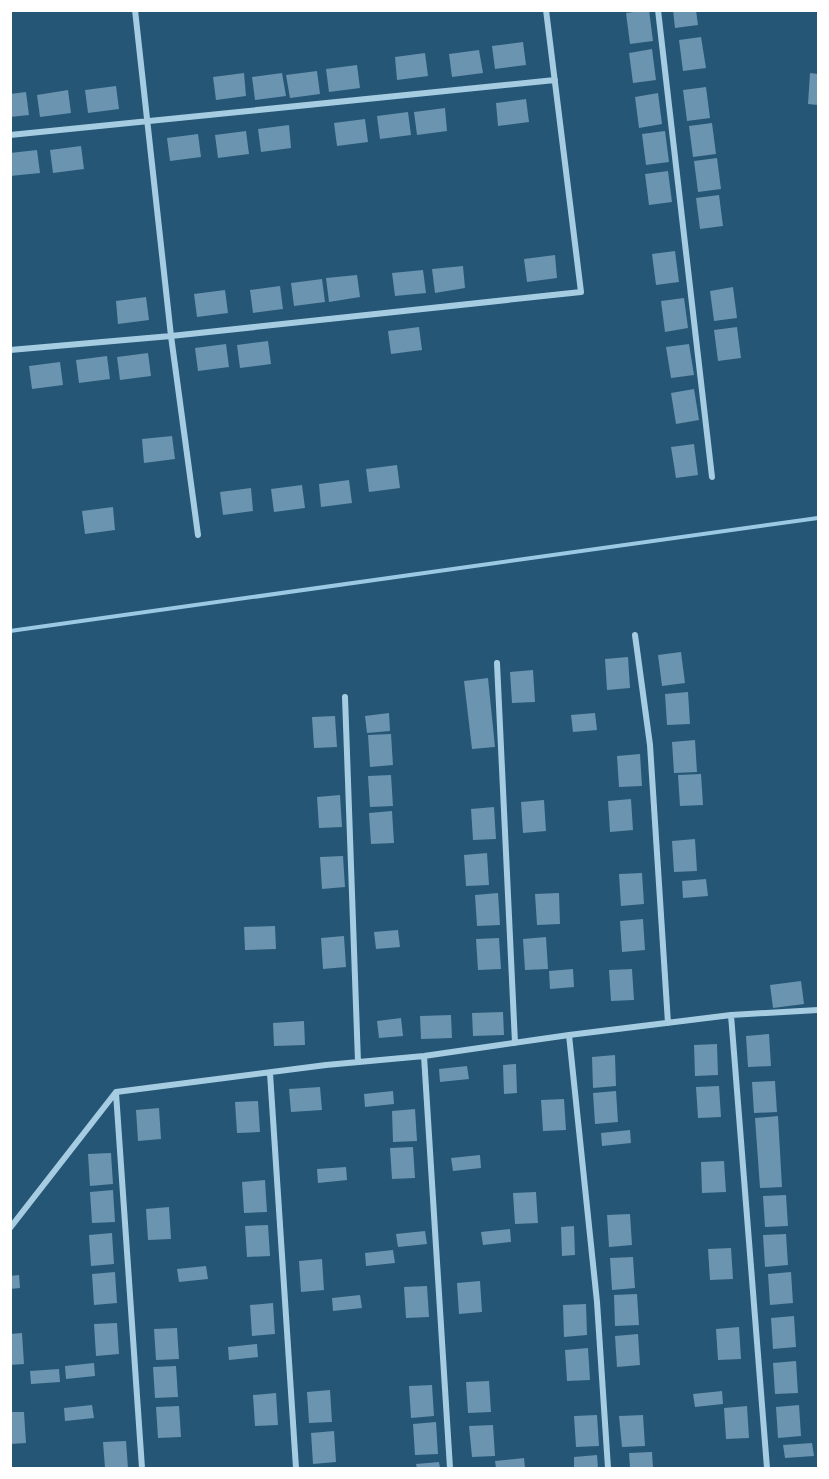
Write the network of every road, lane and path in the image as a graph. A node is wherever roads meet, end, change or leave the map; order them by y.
1 (135, 10) edge
2 (546, 10) edge
3 (658, 10) edge
4 (555, 80) junction
5 (148, 122) junction
6 (10, 135) edge
7 (171, 336) junction
8 (10, 350) edge
9 (712, 477) dead end
10 (198, 535) dead end
11 (635, 635) dead end
12 (497, 663) dead end
13 (345, 697) dead end
14 (819, 1010) edge
15 (731, 1015) junction
16 (668, 1023) junction
17 (569, 1035) junction
18 (515, 1042) junction
19 (424, 1056) junction
20 (358, 1062) junction
21 (270, 1073) junction
22 (116, 1092) junction
23 (10, 1228) edge
24 (142, 1468) edge
25 (297, 1468) edge
26 (450, 1468) edge
27 (608, 1468) edge
28 (767, 1468) edge

1 - 5 street
2 - 4 street
3 - 9 street
4 - 5 street
4 - 7 street
5 - 6 street
5 - 7 street
7 - 8 street
7 - 10 street
11 - 16 street
12 - 18 street
13 - 20 street
14 - 15 street
15 - 16 street
15 - 28 street
16 - 17 street
17 - 18 street
17 - 27 street
18 - 19 street
19 - 20 street
19 - 26 street
20 - 21 street
21 - 22 street
21 - 25 street
22 - 23 street
22 - 24 street

